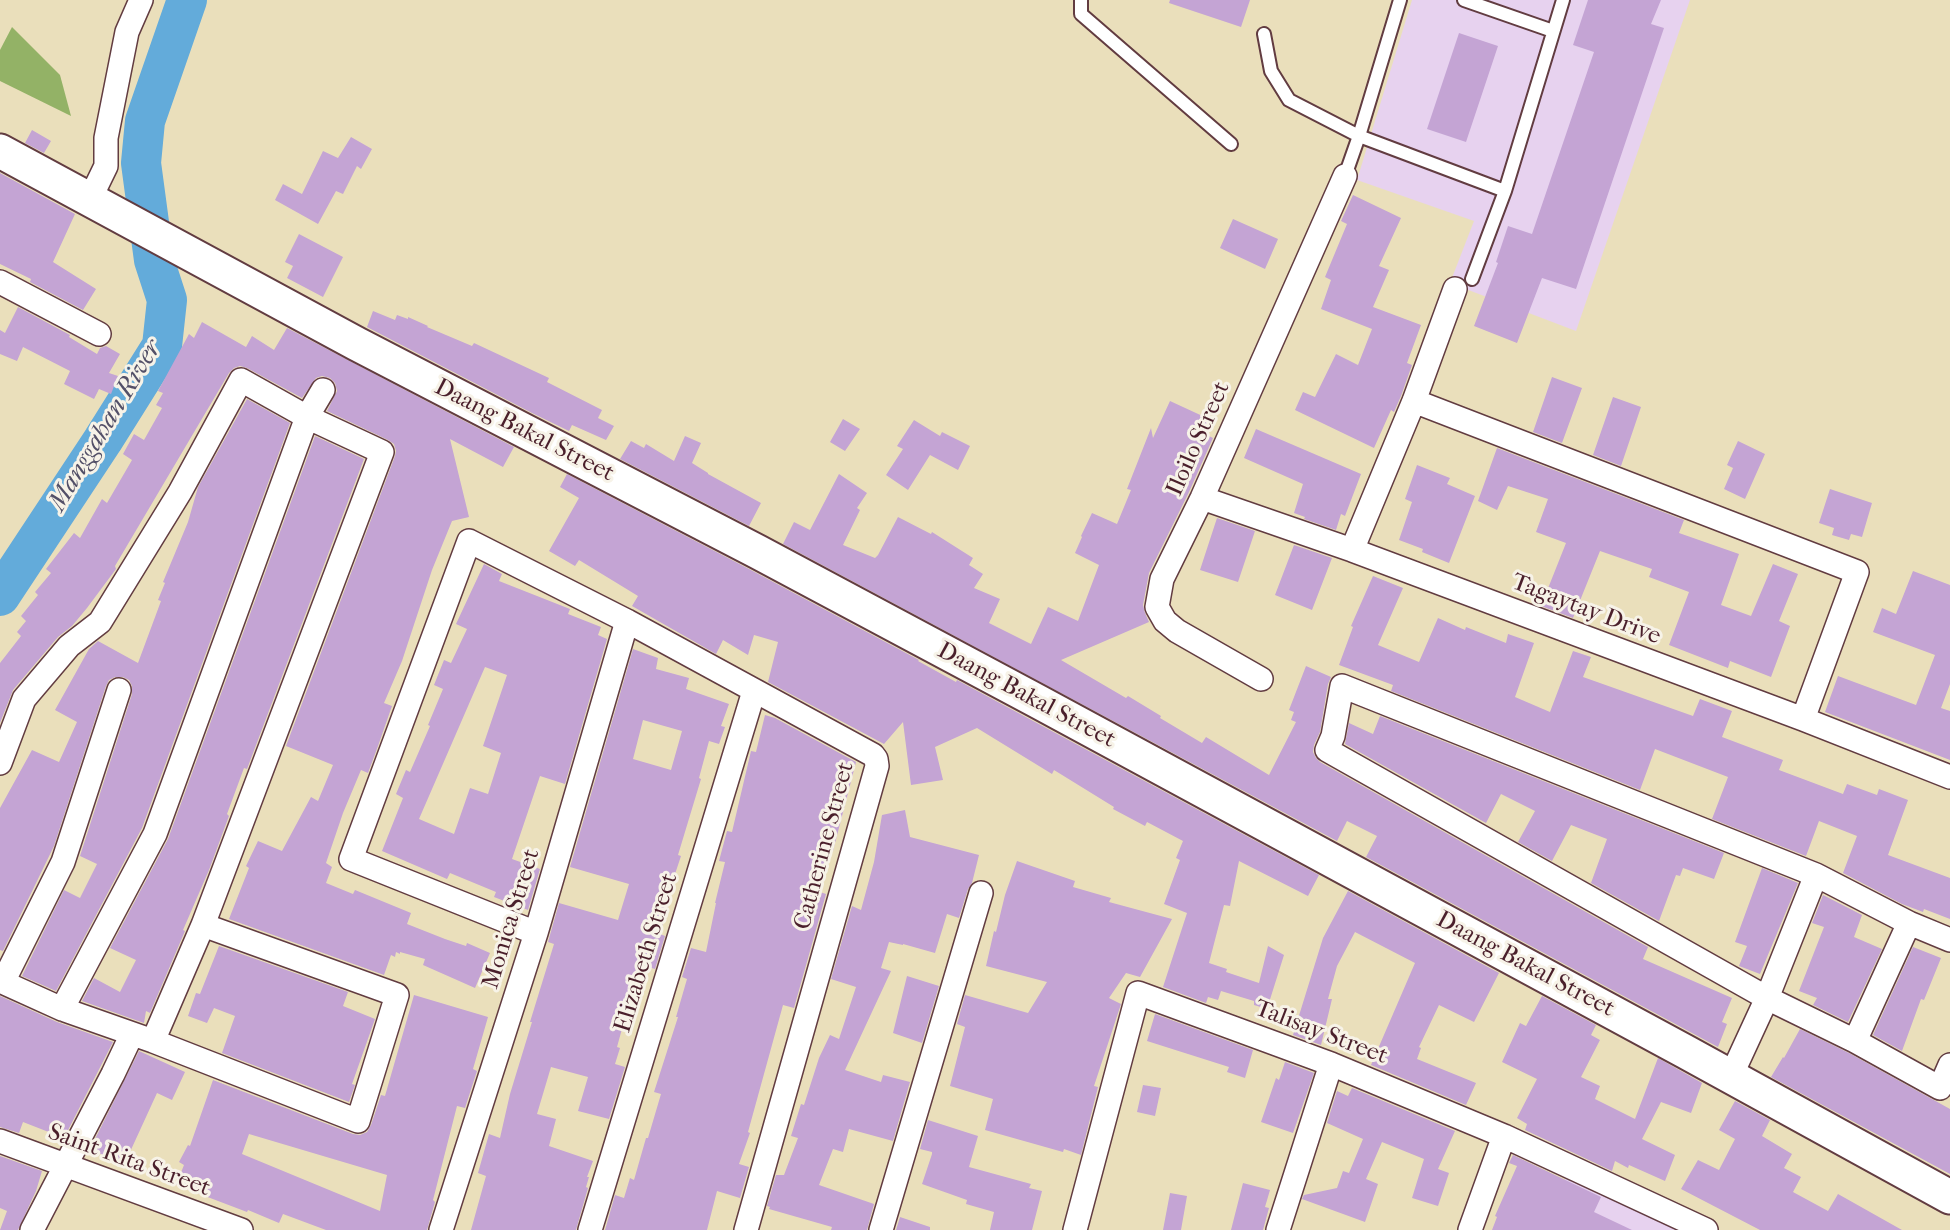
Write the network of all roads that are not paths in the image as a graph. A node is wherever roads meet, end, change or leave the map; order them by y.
1 (141, 0) edge
2 (1081, 0) edge
3 (1400, 0) edge
4 (1464, 0) edge
5 (1563, 0) edge
6 (1553, 31) junction
7 (1264, 34) dead end
8 (1359, 136) junction
9 (1231, 144) dead end
10 (0, 151) edge
11 (1345, 176) joint
12 (1504, 191) junction
13 (94, 201) junction
14 (0, 282) edge
15 (1464, 284) joint
16 (99, 334) dead end
17 (323, 390) dead end
18 (1414, 401) junction
19 (307, 417) junction
20 (1202, 498) junction
21 (1352, 550) junction
22 (627, 621) junction
23 (1261, 679) dead end
24 (119, 690) dead end
25 (754, 691) junction
26 (1802, 719) junction
27 (0, 762) edge
28 (1950, 777) edge
29 (1816, 875) junction
30 (981, 893) dead end
31 (1909, 923) junction
32 (203, 925) junction
33 (536, 933) junction
34 (1950, 940) edge
35 (2, 982) edge
36 (1767, 998) junction
37 (62, 1009) junction
38 (142, 1037) junction
39 (1855, 1041) junction
40 (1331, 1064) junction
41 (1950, 1065) edge
42 (1731, 1076) junction
43 (1504, 1136) junction
44 (0, 1141) edge
45 (66, 1166) junction
46 (1950, 1197) edge
47 (32, 1230) edge
48 (241, 1230) edge
49 (441, 1230) edge
50 (590, 1230) edge
51 (746, 1230) edge
52 (881, 1230) edge
53 (1075, 1230) edge
54 (1278, 1230) edge
55 (1469, 1230) edge
56 (1706, 1230) edge

1 - 13 street
2 - 9 lane
3 - 8 lane
4 - 6 lane
5 - 6 lane
6 - 12 lane
7 - 8 lane
8 - 11 lane
8 - 12 lane
10 - 13 street, Daang Bakal Street
11 - 20 street, Iloilo Street
12 - 15 lane
13 - 42 street, Daang Bakal Street
14 - 16 street
15 - 18 street
17 - 19 street
18 - 21 street
18 - 26 street
19 - 27 street
19 - 32 street
19 - 37 street
20 - 21 street, Tagaytay Drive
20 - 23 street, Iloilo Street
21 - 26 street, Tagaytay Drive
22 - 25 street, Catherine Street
22 - 33 street, Monica Street
22 - 33 street, Catherine Street
24 - 35 street
25 - 50 street, Elizabeth Street
25 - 51 street, Catherine Street
26 - 28 street, Tagaytay Drive
29 - 31 street
29 - 36 street
29 - 36 street
30 - 52 street
31 - 34 street
31 - 39 street
32 - 38 street
32 - 38 street
33 - 49 street, Monica Street
35 - 37 street
36 - 39 street
36 - 42 street
37 - 38 street
38 - 45 street
39 - 41 street
40 - 43 street, Talisay Street
40 - 53 street, Talisay Street
40 - 54 street
42 - 46 street, Daang Bakal Street
43 - 55 street
43 - 56 street, Talisay Street
44 - 45 street, Saint Rita Street
45 - 47 street
45 - 48 street, Saint Rita Street

